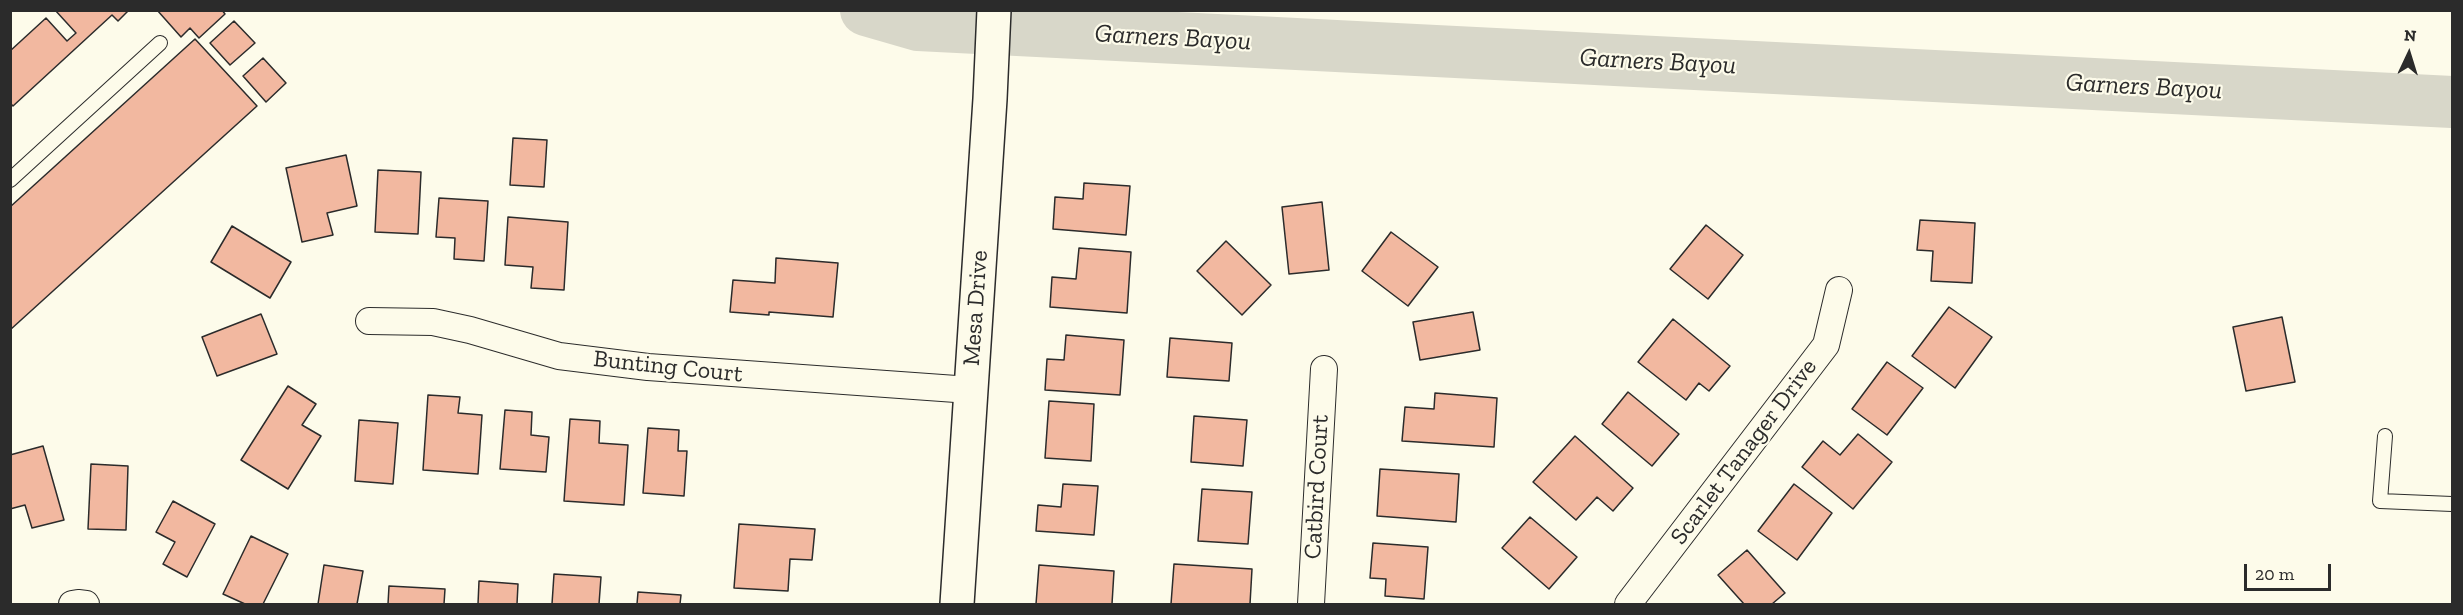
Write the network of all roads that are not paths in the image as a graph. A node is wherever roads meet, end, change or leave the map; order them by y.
1 (994, 10) edge
2 (160, 43) dead end
3 (10, 180) edge
4 (1839, 290) dead end
5 (369, 321) dead end
6 (1324, 369) dead end
7 (970, 390) junction
8 (2385, 436) dead end
9 (2452, 504) edge
10 (72, 604) edge
11 (86, 604) edge
12 (957, 604) edge
13 (1311, 604) edge
14 (1628, 604) edge

1 - 7 street, Mesa Drive
2 - 3 lane
4 - 14 street, Scarlet Tanager Drive
5 - 7 street, Bunting Court
6 - 13 street, Catbird Court
7 - 12 street, Mesa Drive
8 - 9 lane
10 - 11 street

